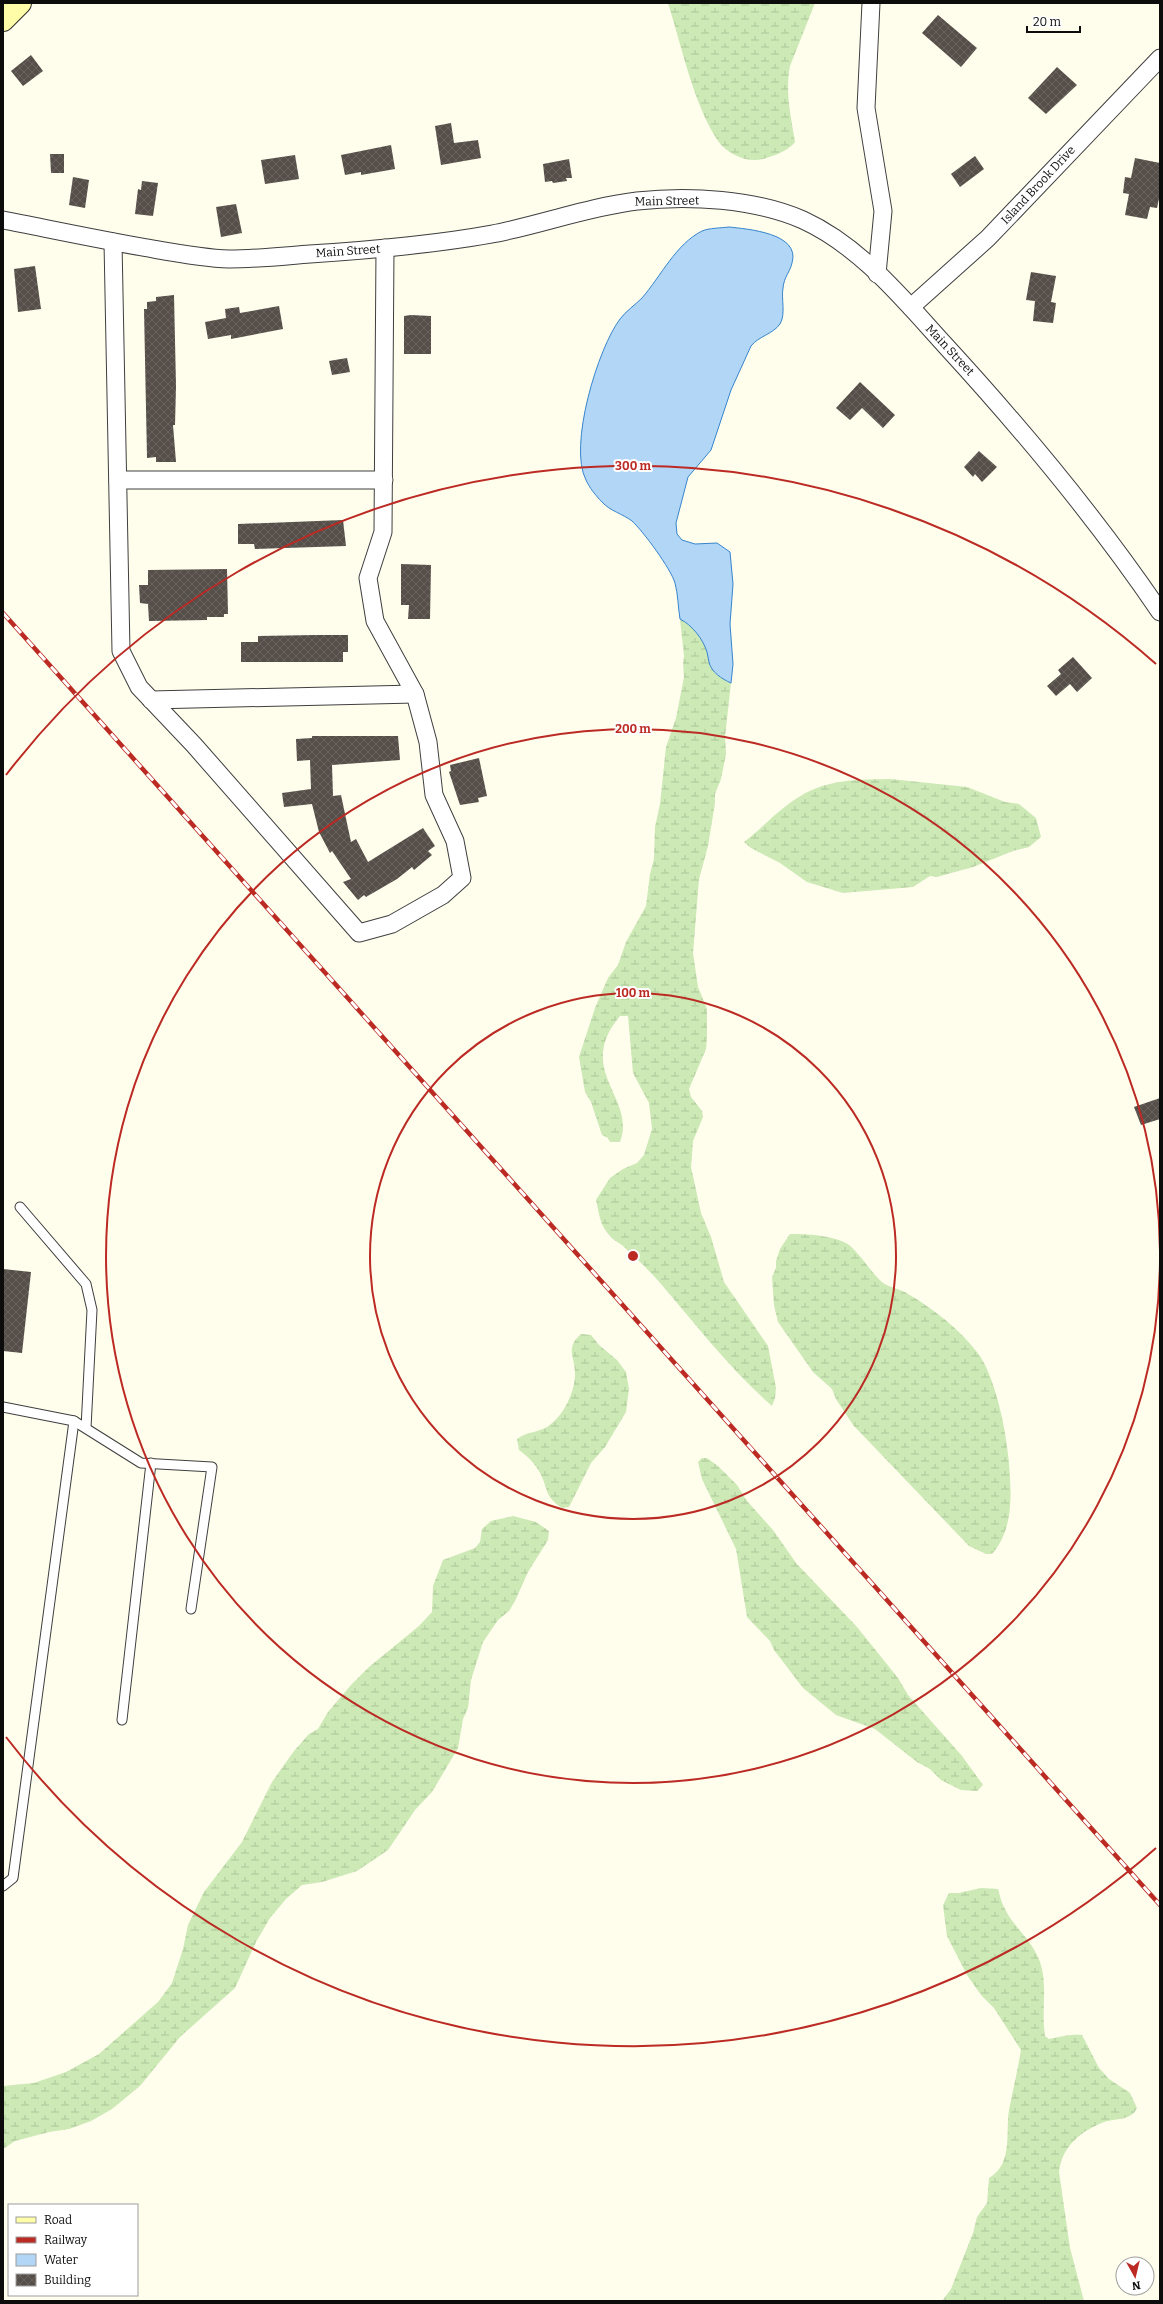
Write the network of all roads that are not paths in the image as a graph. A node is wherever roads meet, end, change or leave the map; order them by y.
1 (20, 3) edge
2 (871, 3) edge
3 (3, 20) edge
4 (1160, 58) edge
5 (3, 220) edge
6 (113, 242) junction
7 (385, 248) junction
8 (876, 274) junction
9 (911, 307) junction
10 (118, 480) junction
11 (384, 480) junction
12 (1160, 612) edge
13 (415, 694) junction
14 (151, 700) junction
15 (20, 1207) dead end
16 (3, 1407) edge
17 (74, 1420) junction
18 (86, 1428) junction
19 (151, 1463) junction
20 (191, 1609) dead end
21 (122, 1720) dead end
22 (3, 1886) edge

1 - 3 main road
2 - 8 street
4 - 9 street, Island Brook Drive
5 - 6 street, Main Street
6 - 7 street, Main Street
6 - 10 street
7 - 8 street, Main Street
7 - 11 street
8 - 9 street, Main Street
9 - 12 street, Main Street
10 - 11 street
10 - 14 street
11 - 13 street
13 - 14 street
13 - 14 street
15 - 18 lane
16 - 17 lane
17 - 18 lane
17 - 22 lane
18 - 19 lane
19 - 20 lane
19 - 21 lane

